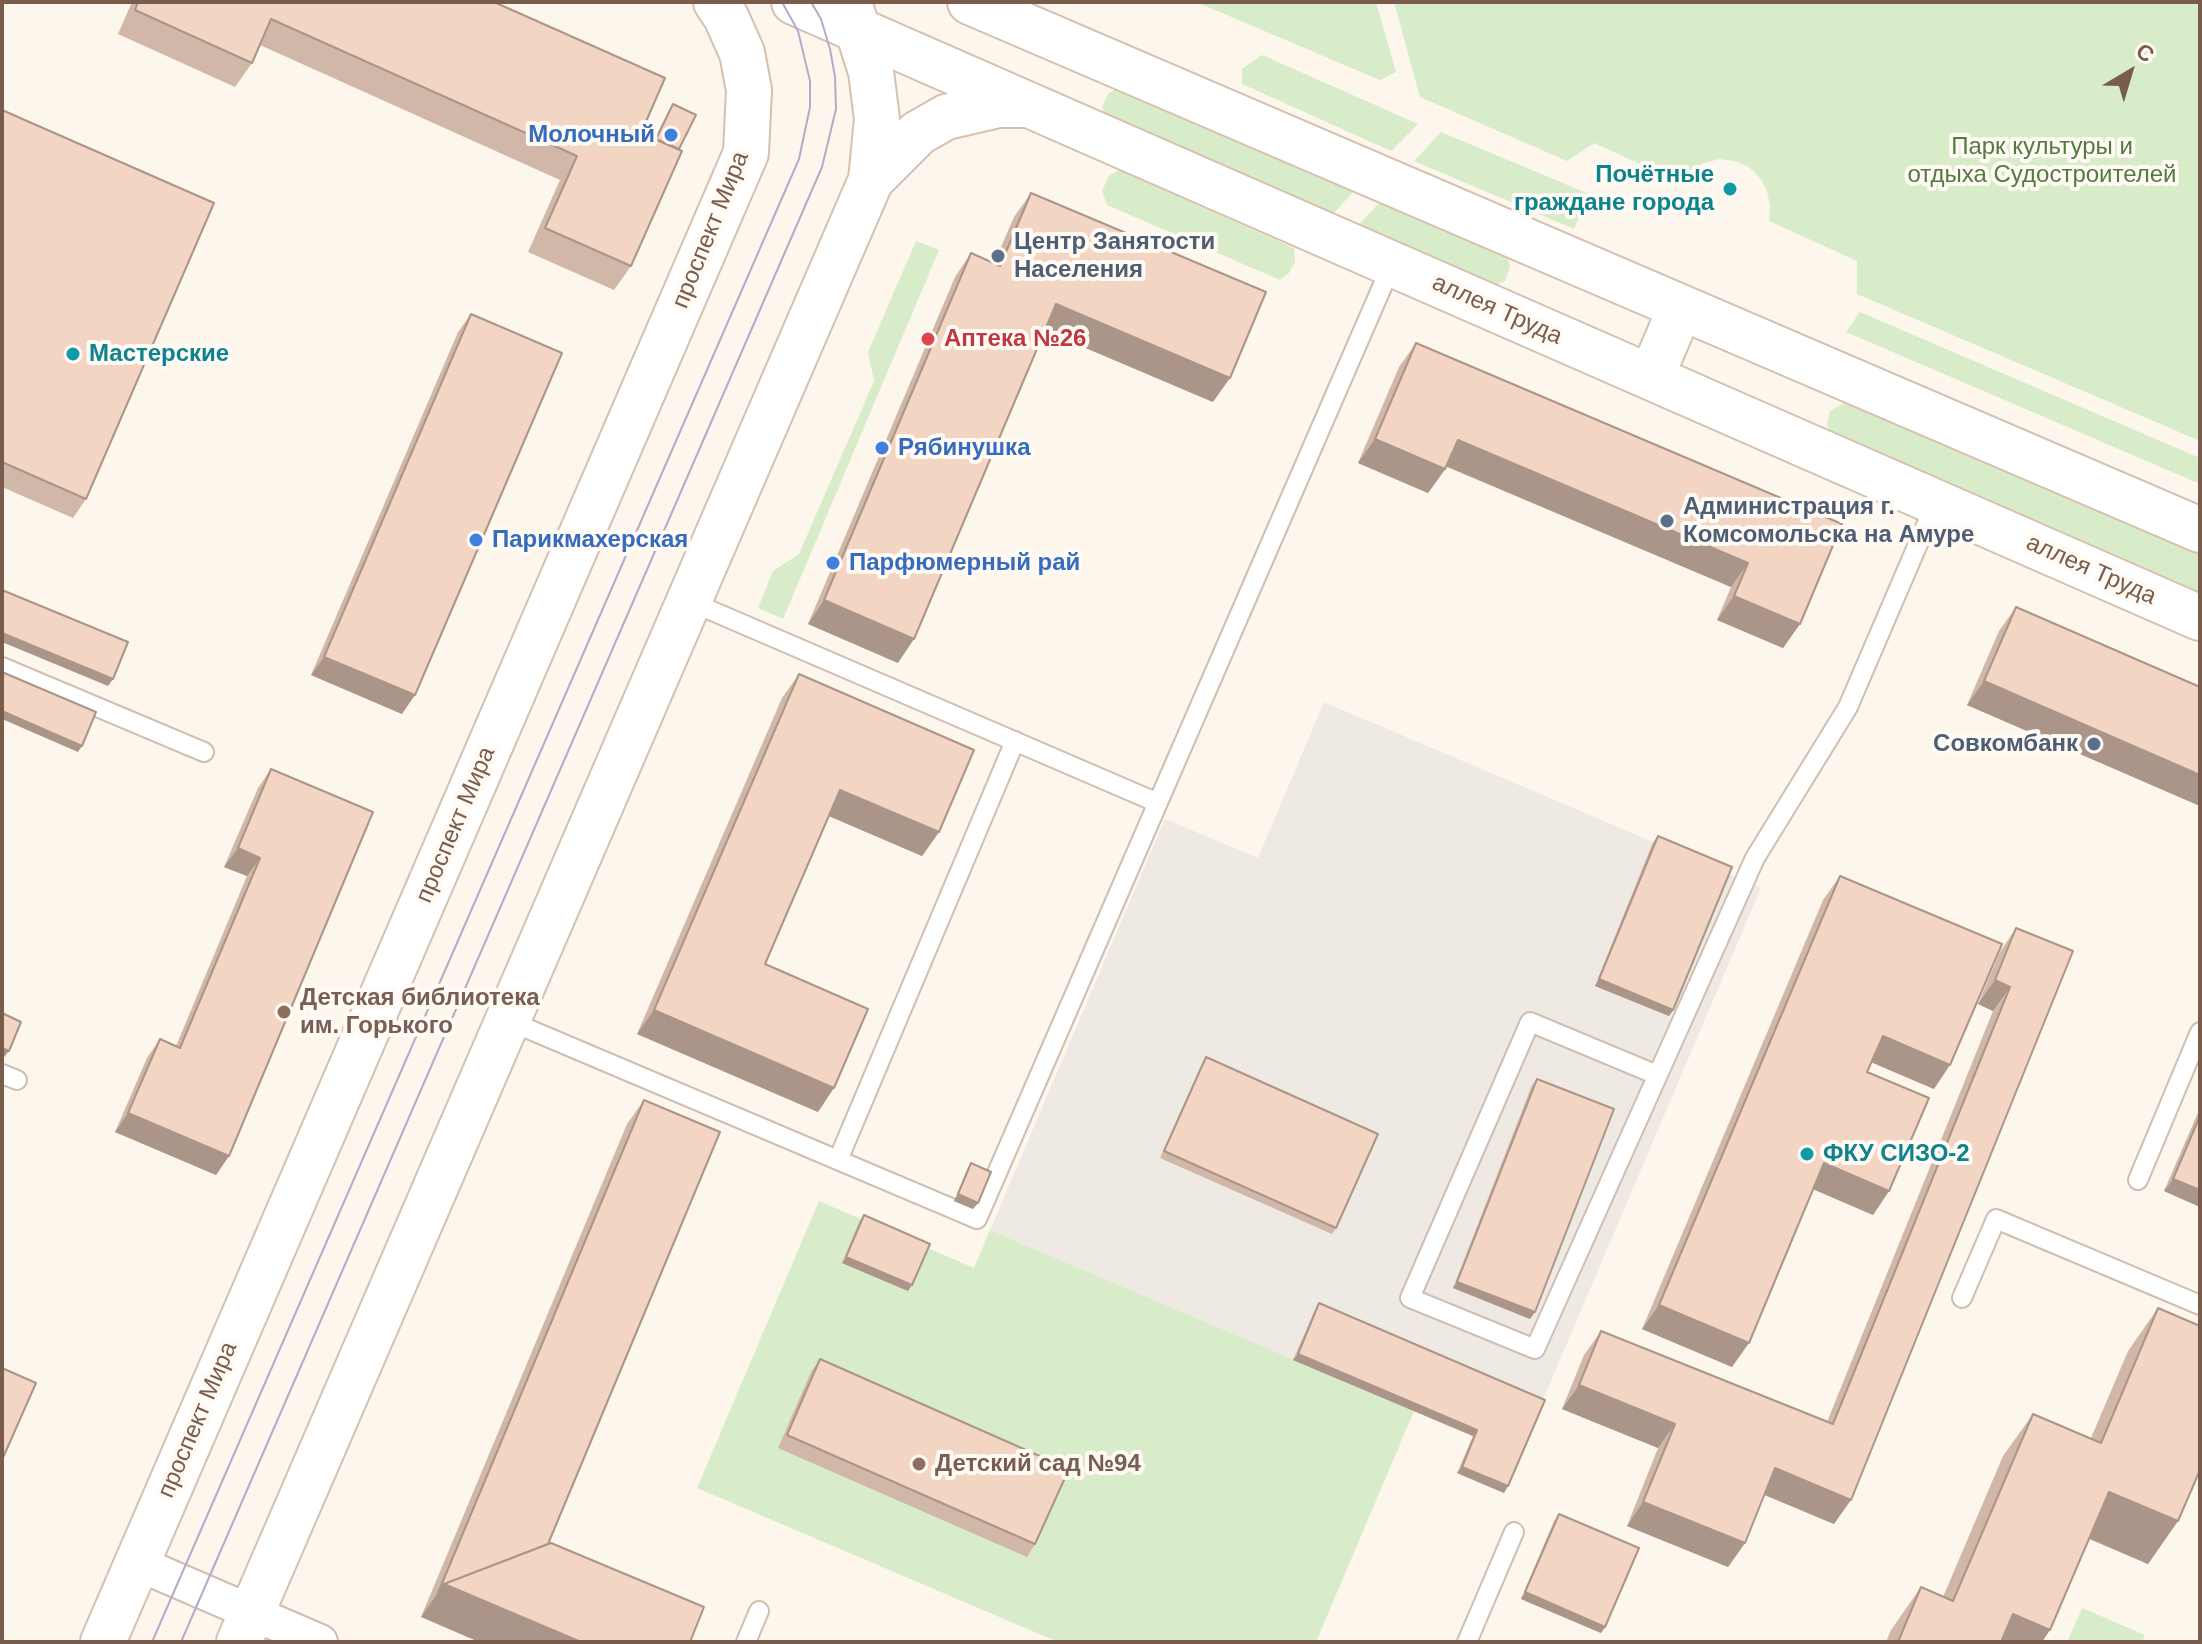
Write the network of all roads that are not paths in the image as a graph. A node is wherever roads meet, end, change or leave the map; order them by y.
1 (716, 2) edge
2 (794, 2) edge
3 (970, 2) edge
4 (854, 16) edge
5 (1028, 105) junction
6 (871, 180) junction
7 (1392, 264) junction
8 (1681, 307) junction
9 (1651, 377) junction
10 (1936, 502) junction
11 (2200, 530) edge
12 (689, 601) junction
13 (2200, 618) edge
14 (2, 667) edge
15 (1015, 741) junction
16 (204, 752) dead end
17 (1158, 803) junction
18 (507, 1020) junction
19 (2200, 1032) edge
20 (1657, 1075) junction
21 (838, 1160) junction
22 (2138, 1180) dead end
23 (1962, 1298) dead end
24 (2200, 1305) edge
25 (1514, 1532) dead end
26 (137, 1563) junction
27 (759, 1611) dead end
28 (245, 1627) edge
29 (103, 1642) edge
30 (320, 1642) edge
31 (746, 1642) edge
32 (1467, 1642) edge

1 - 26 main road, проспект Мира
2 - 4 main road, аллея Труда
3 - 8 main road
4 - 5 main road, аллея Труда
4 - 6 main road
5 - 6 main road
5 - 7 main road, аллея Труда
6 - 12 main road
7 - 9 main road, аллея Труда
7 - 17 lane
8 - 9 main road
8 - 11 main road
9 - 10 main road, аллея Труда
10 - 13 main road, аллея Труда
10 - 20 lane
12 - 15 lane
12 - 18 main road
14 - 16 lane
15 - 17 lane
15 - 21 lane
17 - 21 lane
18 - 21 lane
18 - 28 main road
19 - 22 lane
20 - 20 lane
23 - 24 lane
25 - 32 lane
26 - 28 street
26 - 29 main road, проспект Мира
27 - 31 lane
28 - 30 street

